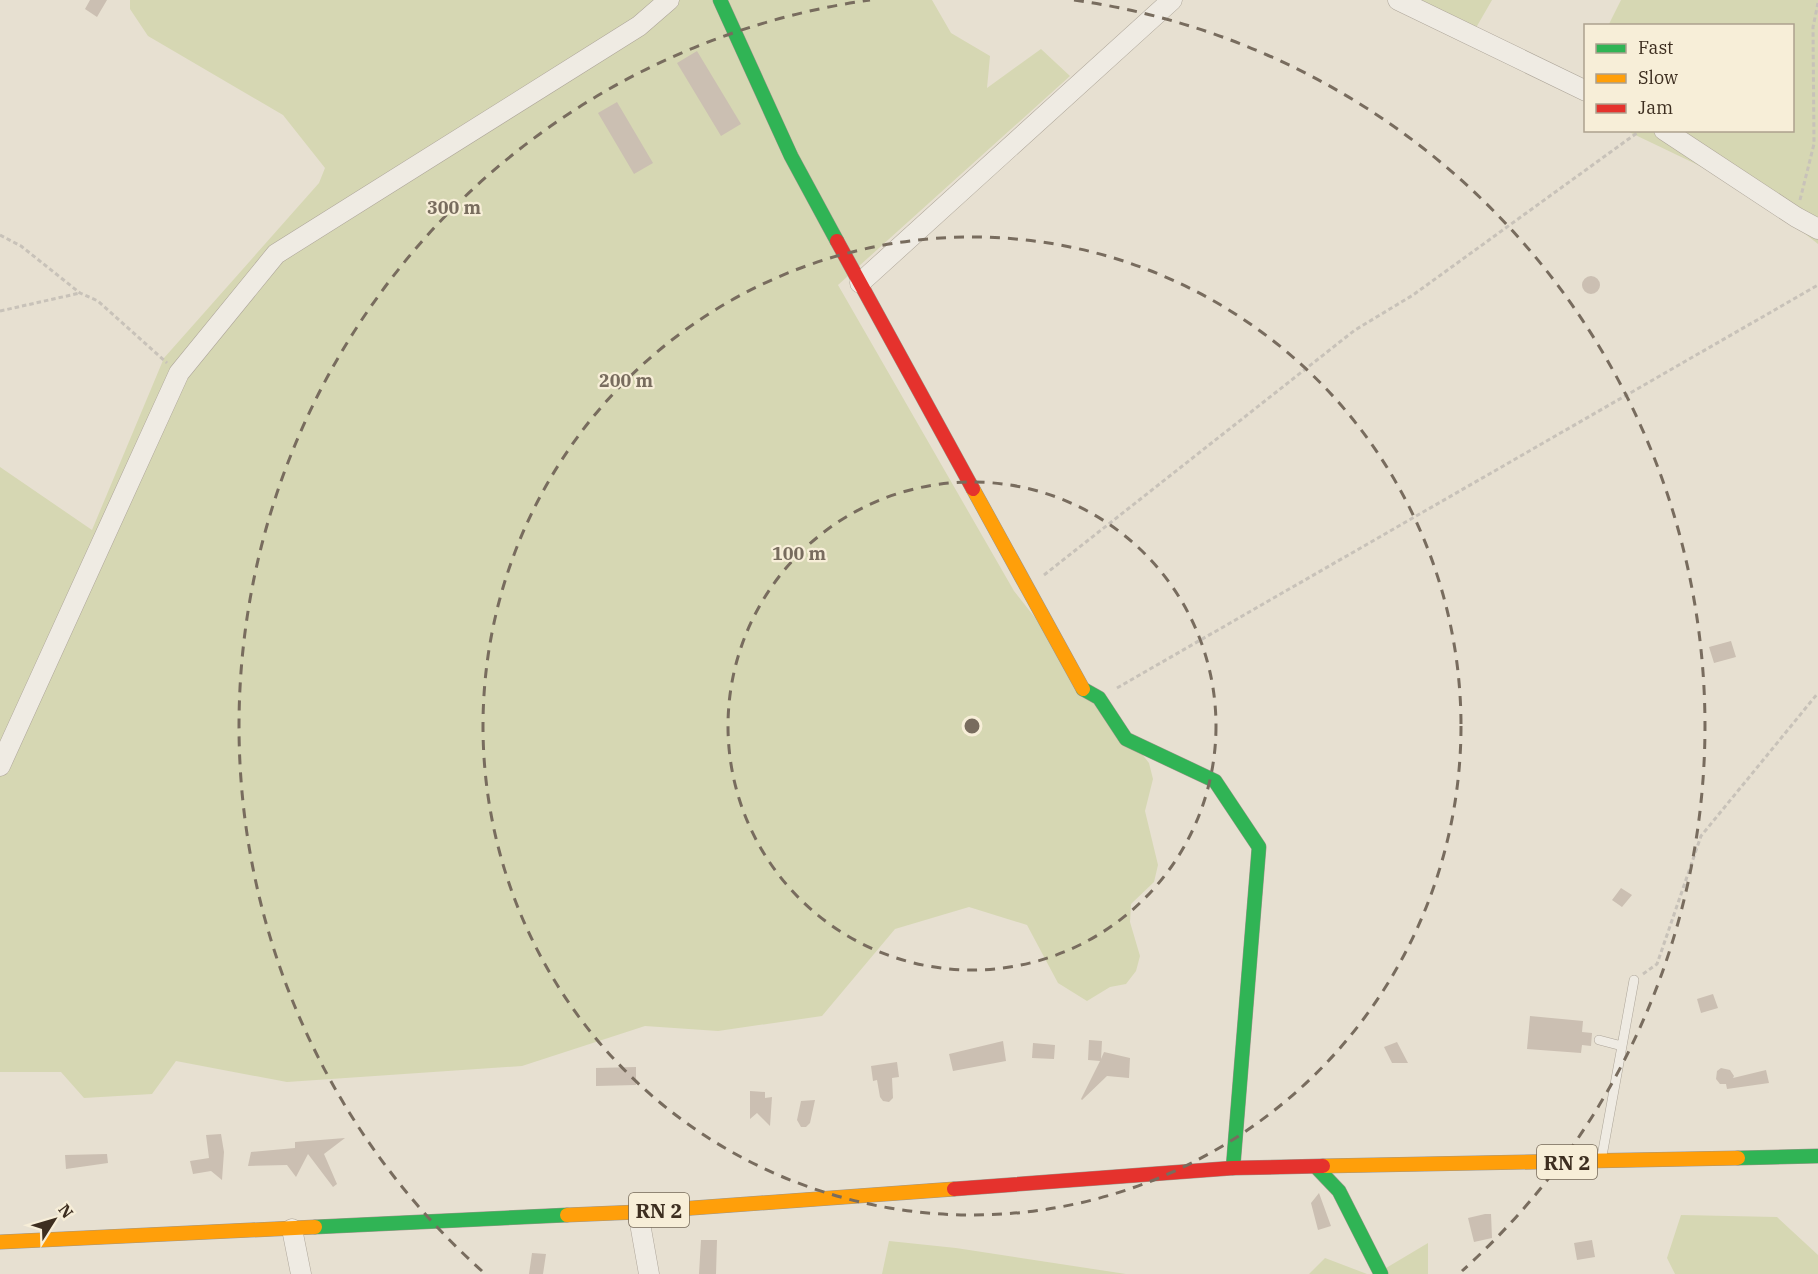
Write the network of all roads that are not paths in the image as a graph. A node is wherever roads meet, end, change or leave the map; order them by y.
1 (669, 0) edge
2 (720, 0) edge
3 (1172, 0) edge
4 (1398, 0) edge
5 (1584, 90) edge
6 (1667, 132) edge
7 (1818, 229) edge
8 (860, 282) junction
9 (0, 766) edge
10 (1634, 980) road end
11 (1599, 1040) dead end
12 (1622, 1046) junction
13 (1818, 1156) edge
14 (1601, 1161) junction
15 (1233, 1168) junction
16 (1317, 1168) junction
17 (638, 1212) junction
18 (292, 1229) junction
19 (0, 1242) edge
20 (301, 1274) edge
21 (649, 1274) edge
22 (1381, 1274) edge

1 - 9 street
2 - 8 main road
3 - 8 street
4 - 5 street
6 - 7 street
8 - 15 main road
10 - 12 lane
11 - 12 lane
12 - 14 lane
13 - 14 main road, RN 2
14 - 16 main road, RN 2
15 - 16 main road, RN 2
15 - 17 main road, RN 2
16 - 22 main road
17 - 18 main road, RN 2
17 - 21 street
18 - 19 main road, RN 2
18 - 20 street

